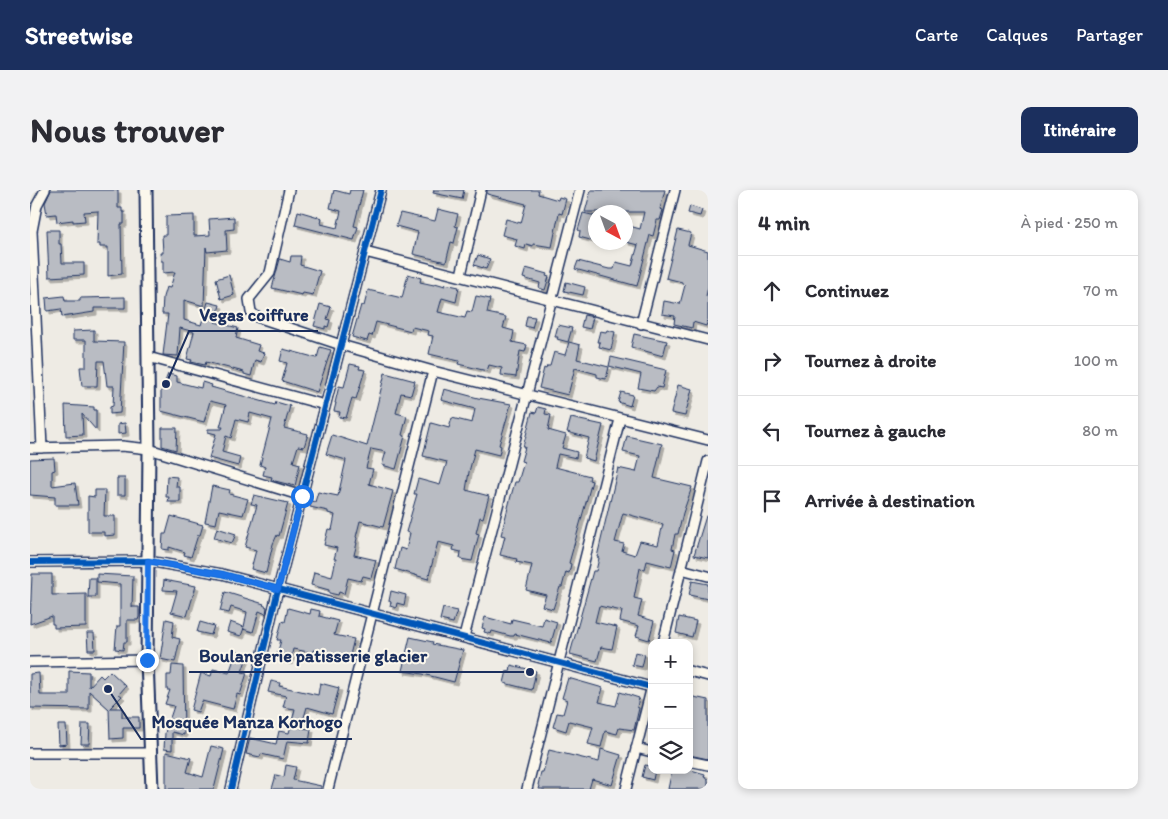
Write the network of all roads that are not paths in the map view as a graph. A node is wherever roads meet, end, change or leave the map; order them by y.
1 (45, 190) edge
2 (146, 190) edge
3 (289, 190) edge
4 (380, 190) edge
5 (482, 190) edge
6 (580, 190) edge
7 (675, 190) edge
8 (33, 209) edge
9 (365, 252) junction
10 (461, 275) junction
11 (552, 301) junction
12 (641, 324) junction
13 (708, 340) edge
14 (341, 345) junction
15 (148, 357) junction
16 (433, 370) junction
17 (526, 395) junction
18 (325, 405) junction
19 (620, 419) junction
20 (708, 440) edge
21 (30, 448) edge
22 (42, 448) junction
23 (149, 449) junction
24 (708, 461) edge
25 (706, 480) edge
26 (302, 496) junction
27 (148, 561) junction
28 (30, 562) edge
29 (681, 569) junction
30 (708, 576) edge
31 (278, 589) junction
32 (372, 613) junction
33 (464, 637) junction
34 (664, 639) edge
35 (147, 660) junction
36 (30, 662) edge
37 (560, 662) junction
38 (693, 672) edge
39 (708, 676) edge
40 (648, 685) edge
41 (648, 702) edge
42 (636, 748) junction
43 (648, 751) edge
44 (30, 753) edge
45 (151, 753) junction
46 (693, 762) edge
47 (708, 766) edge
48 (152, 789) edge
49 (232, 789) edge
50 (328, 789) edge
51 (527, 789) edge
52 (626, 789) edge

1 - 8 street
2 - 15 street
3 - 14 street
4 - 9 street
5 - 10 street
6 - 11 street
7 - 12 street
8 - 22 street
9 - 10 street
9 - 14 street
10 - 11 street
11 - 12 street
11 - 17 street
12 - 13 street
14 - 16 street
14 - 18 street
15 - 18 street
15 - 23 street
16 - 17 street
16 - 32 street
17 - 19 street
17 - 33 street
18 - 26 street
19 - 20 street
19 - 37 street
21 - 22 street
22 - 23 street
23 - 26 street
23 - 27 street
24 - 25 street
25 - 29 street
26 - 31 street
27 - 28 street
27 - 31 street
27 - 35 street
29 - 30 street
29 - 34 street
31 - 32 street
31 - 49 street
32 - 33 street
32 - 50 street
33 - 37 street
35 - 36 street
35 - 45 street
37 - 40 street
37 - 51 street
38 - 39 street
41 - 42 street
42 - 43 street
42 - 52 street
44 - 45 street
45 - 48 street
46 - 47 street

